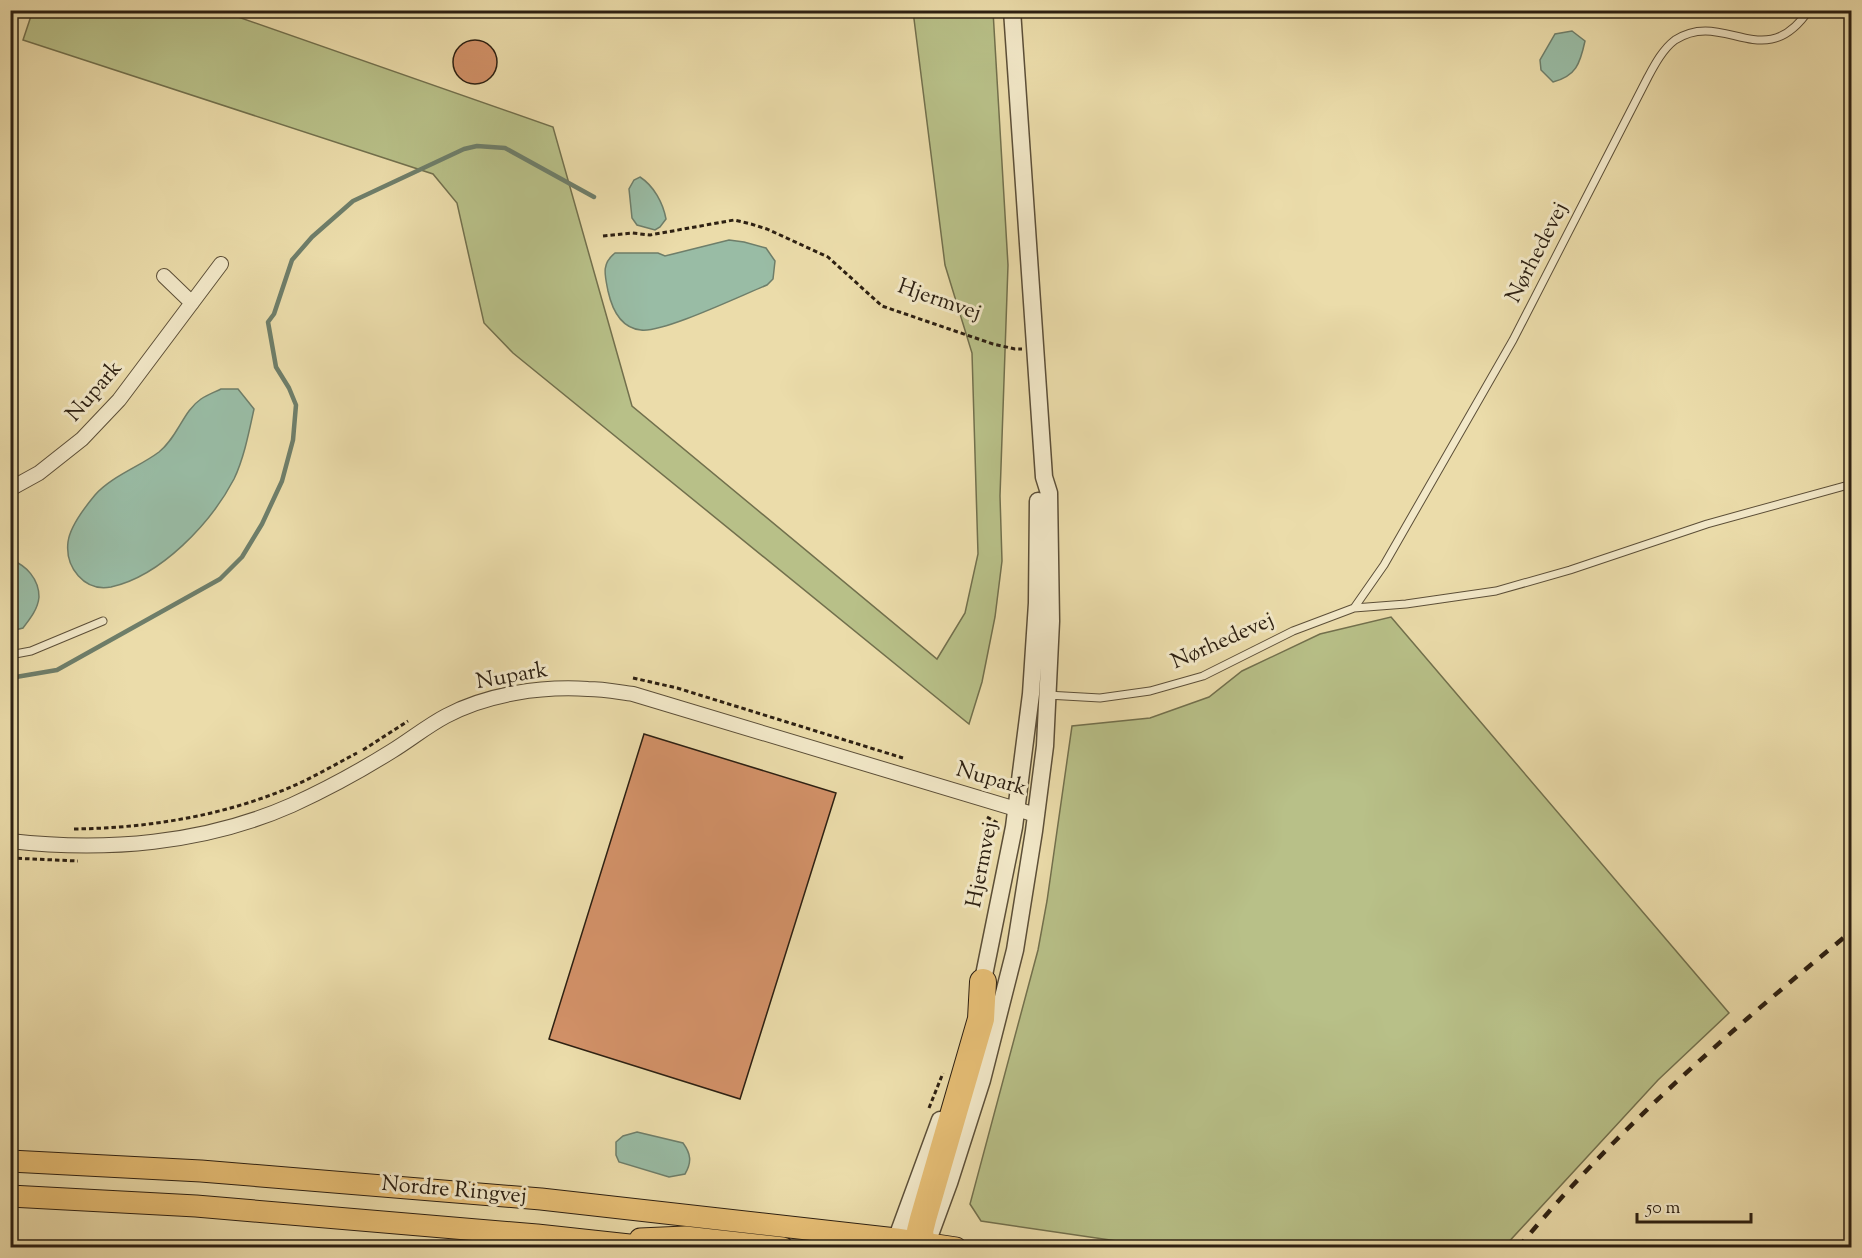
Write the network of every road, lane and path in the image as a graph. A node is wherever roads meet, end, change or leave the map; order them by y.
1 (1012, 10) edge
2 (1809, 10) edge
3 (603, 236) dead end
4 (221, 264) dead end
5 (164, 276) dead end
6 (192, 303) junction
7 (1034, 349) junction
8 (1044, 477) junction
9 (1851, 484) edge
10 (10, 489) edge
11 (1354, 608) junction
12 (103, 621) dead end
13 (10, 655) edge
14 (624, 677) dead end
15 (1031, 694) junction
16 (1048, 695) junction
17 (417, 716) dead end
18 (909, 760) dead end
19 (1016, 810) junction
20 (1036, 815) junction
21 (983, 816) dead end
22 (74, 829) dead end
23 (1002, 831) dead end
24 (10, 841) edge
25 (10, 858) edge
26 (83, 861) dead end
27 (983, 982) junction
28 (943, 1072) dead end
29 (927, 1115) dead end
30 (10, 1161) edge
31 (10, 1196) edge
32 (615, 1242) junction
33 (890, 1245) edge
34 (923, 1246) edge
35 (657, 1248) edge
36 (783, 1248) edge
37 (956, 1248) edge

1 - 7 street, Hjermvej
2 - 11 lane, Nørhedevej
3 - 7 path, Hjermvej
4 - 6 street, Nupark
5 - 6 street
6 - 10 street, Nupark
7 - 8 street, Hjermvej
8 - 15 street, Hjermvej
8 - 16 street, Hjermvej
9 - 11 lane, Nørhedevej
11 - 16 lane, Nørhedevej
12 - 13 lane
14 - 18 path
15 - 16 lane, Nørhedevej
15 - 19 street, Hjermvej
16 - 20 street, Hjermvej
17 - 22 path
19 - 20 street, Nupark
19 - 24 street, Nupark
19 - 27 street, Hjermvej
20 - 34 street, Hjermvej
21 - 23 path
25 - 26 path
27 - 33 street, Hjermvej
27 - 34 highway
28 - 29 path
30 - 33 main road, Nordre Ringvej
31 - 32 main road, Nordre Ringvej
32 - 35 main road, Nordre Ringvej
32 - 36 main road
33 - 34 main road, Nordre Ringvej
34 - 37 main road, Nordre Ringvej

